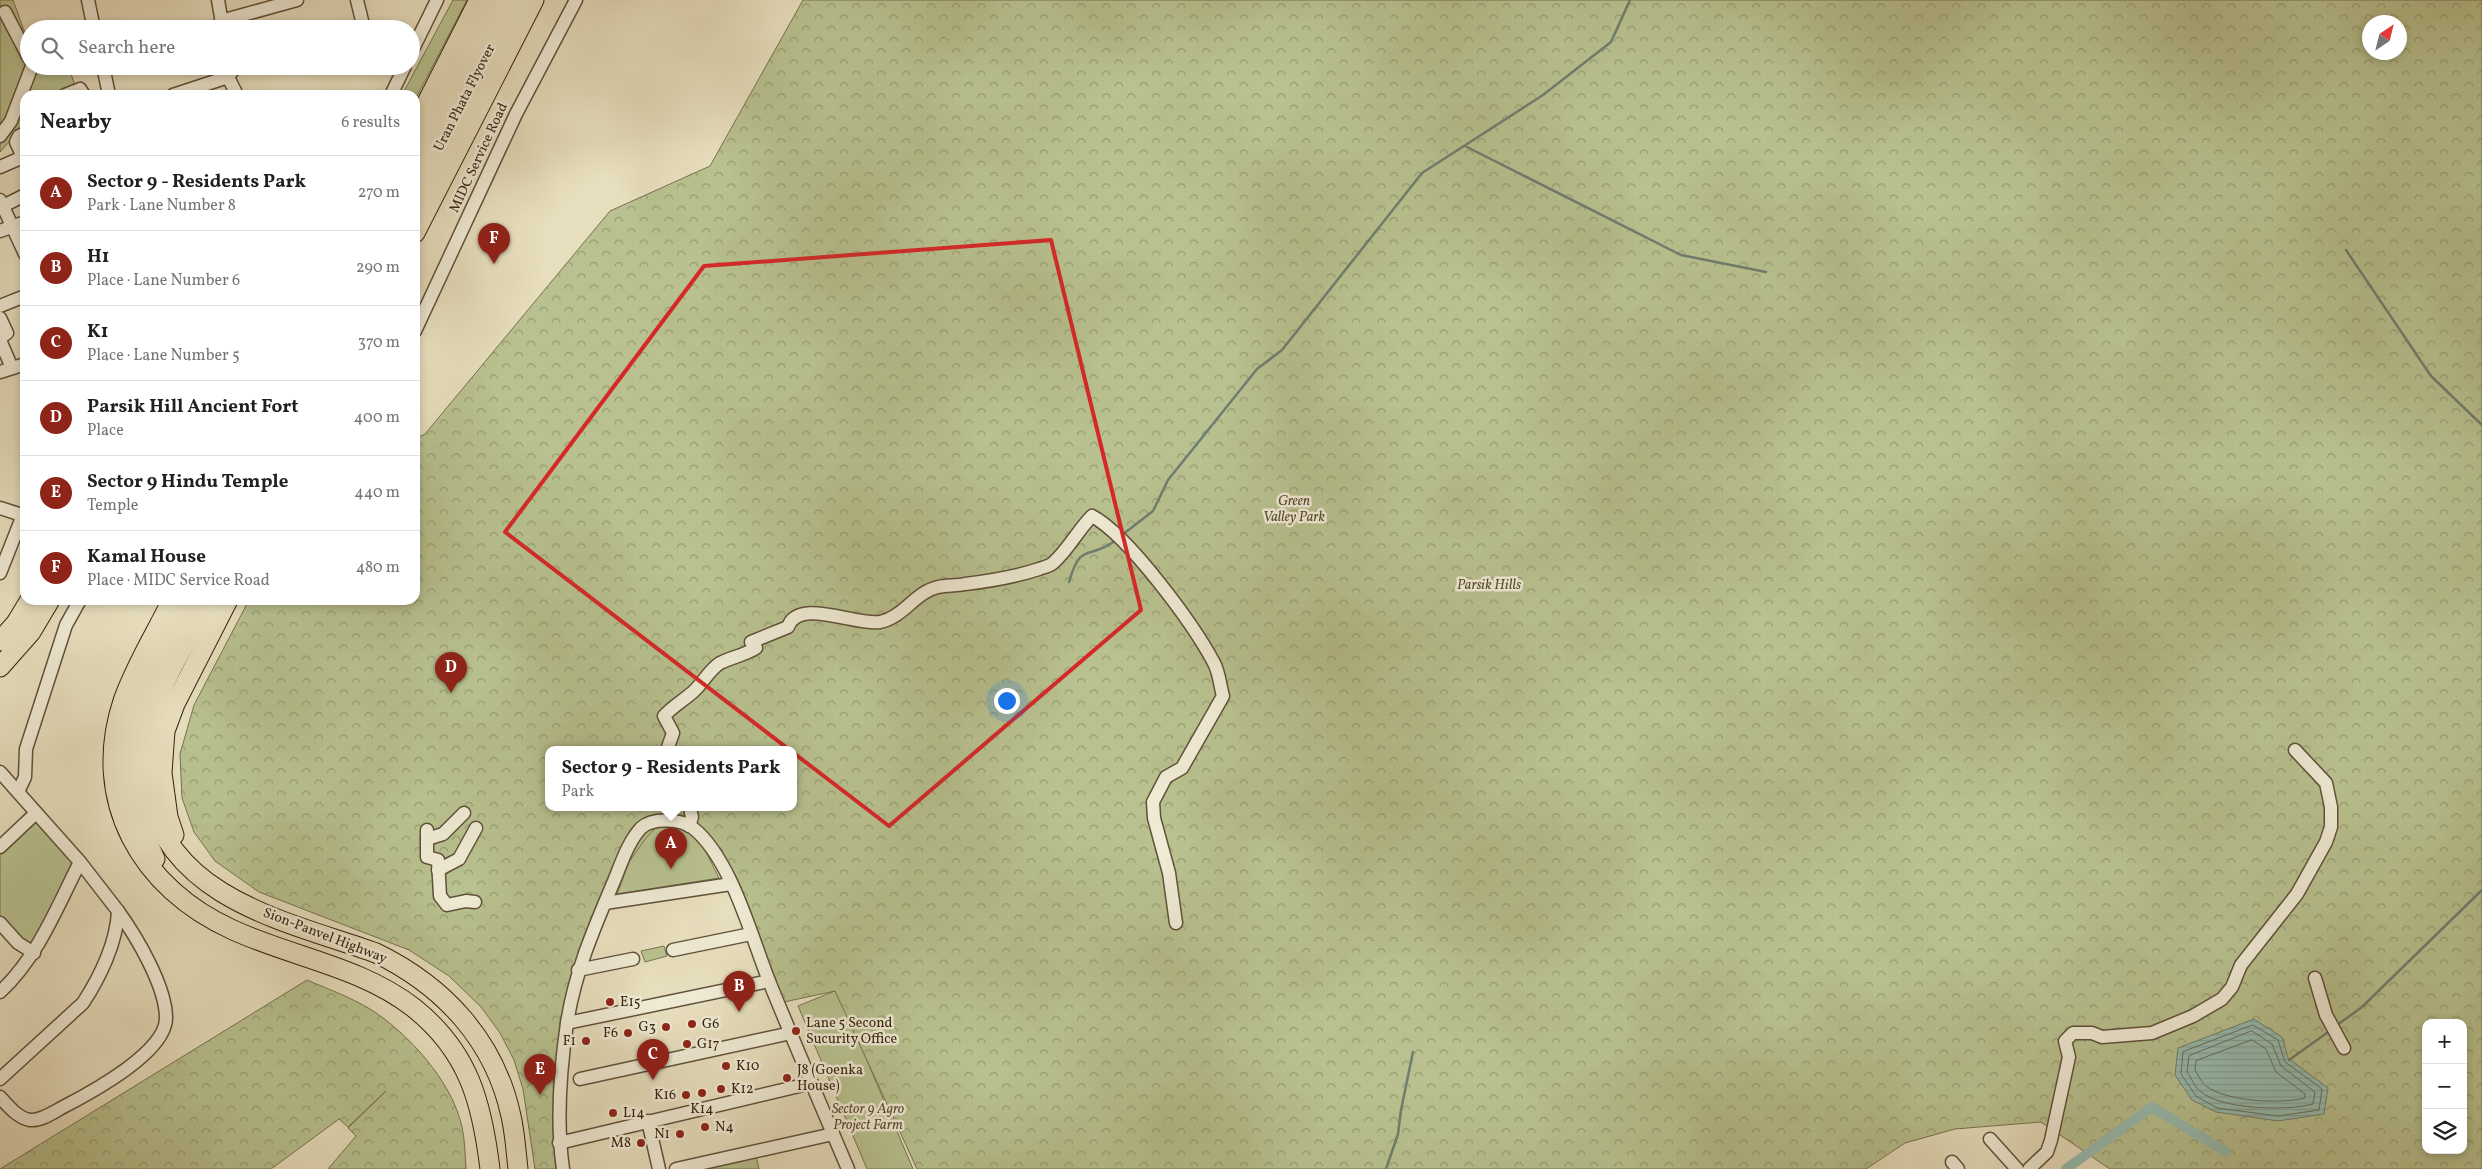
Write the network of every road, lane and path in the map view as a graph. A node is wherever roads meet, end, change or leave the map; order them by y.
1 (88, 0) edge
2 (218, 0) edge
3 (297, 0) edge
4 (357, 0) edge
5 (479, 0) edge
6 (498, 0) edge
7 (516, 0) edge
8 (534, 0) edge
9 (576, 0) edge
10 (431, 2) edge
11 (5, 12) dead end
12 (92, 20) edge
13 (221, 20) edge
14 (237, 20) edge
15 (362, 20) edge
16 (420, 30) edge
17 (20, 41) edge
18 (29, 75) edge
19 (105, 75) edge
20 (224, 75) edge
21 (232, 75) edge
22 (401, 75) edge
23 (23, 90) edge
24 (108, 90) edge
25 (186, 90) edge
26 (236, 90) edge
27 (393, 90) edge
28 (20, 97) edge
29 (420, 116) edge
30 (0, 136) edge
31 (20, 136) edge
32 (20, 150) edge
33 (420, 153) edge
34 (20, 160) edge
35 (0, 167) edge
36 (420, 187) edge
37 (20, 197) edge
38 (2, 203) edge
39 (20, 224) edge
40 (420, 224) edge
41 (12, 226) junction
42 (0, 231) edge
43 (20, 243) edge
44 (20, 302) edge
45 (0, 306) edge
46 (0, 318) edge
47 (420, 320) edge
48 (0, 339) edge
49 (20, 366) edge
50 (6, 370) edge
51 (0, 508) edge
52 (20, 515) edge
53 (20, 525) edge
54 (0, 572) edge
55 (27, 605) edge
56 (47, 605) edge
57 (77, 605) edge
58 (170, 605) edge
59 (189, 605) edge
60 (206, 605) edge
61 (225, 605) edge
62 (0, 641) edge
63 (0, 668) edge
64 (668, 746) edge
65 (2295, 750) dead end
66 (0, 772) edge
67 (18, 792) junction
68 (691, 811) edge
69 (36, 813) junction
70 (464, 813) dead end
71 (149, 823) junction
72 (689, 826) junction
73 (476, 828) dead end
74 (0, 847) edge
75 (80, 862) junction
76 (438, 870) junction
77 (731, 884) junction
78 (217, 891) junction
79 (475, 902) dead end
80 (605, 903) junction
81 (118, 911) junction
82 (201, 913) junction
83 (0, 923) edge
84 (1176, 923) dead end
85 (751, 934) junction
86 (674, 950) dead end
87 (34, 953) junction
88 (633, 959) dead end
89 (578, 970) junction
90 (2314, 978) dead end
91 (769, 980) junction
92 (0, 992) edge
93 (568, 1023) junction
94 (791, 1033) junction
95 (2344, 1048) dead end
96 (0, 1079) edge
97 (580, 1080) dead end
98 (812, 1083) junction
99 (0, 1097) edge
100 (648, 1121) junction
101 (833, 1134) junction
102 (1990, 1139) dead end
103 (559, 1143) junction
104 (490, 1169) edge
105 (518, 1169) edge
106 (563, 1169) edge
107 (659, 1169) edge
108 (676, 1169) edge
109 (848, 1169) edge
110 (2016, 1169) edge
111 (2029, 1169) edge

1 - 12 street
2 - 13 street
3 - 14 street
4 - 15 street
5 - 29 highway
6 - 33 highway, Uran Phata Flyover
7 - 36 highway, Uran Phata Flyover
8 - 40 highway
9 - 47 street, MIDC Service Road
10 - 16 street
11 - 17 street
18 - 23 street
19 - 24 street
20 - 25 street
21 - 26 street
22 - 27 street
28 - 30 street
31 - 32 street
34 - 35 street
37 - 38 street
38 - 41 street
39 - 41 street
41 - 42 street
41 - 43 street
44 - 45 street
46 - 48 street
48 - 50 street
49 - 50 street
51 - 52 street
53 - 54 street
55 - 62 highway
56 - 63 highway
57 - 67 street
58 - 82 highway
59 - 71 highway
60 - 71 highway
61 - 78 highway
64 - 84 street
65 - 111 street
66 - 67 street
67 - 69 street
68 - 72 street
69 - 74 street
69 - 75 street
70 - 76 street
71 - 78 highway
71 - 82 highway
72 - 77 street
72 - 80 street
73 - 76 street
75 - 81 street
75 - 87 street
76 - 79 street
77 - 80 street
77 - 85 street
78 - 105 highway, Sion-Panvel Highway
80 - 89 street
81 - 96 street
81 - 99 street
82 - 104 highway, Sion-Panvel Highway
83 - 87 street
85 - 86 street
85 - 91 street
87 - 92 street
88 - 89 street
89 - 93 street
90 - 95 street
91 - 93 street
91 - 94 street
93 - 103 street
94 - 97 street
94 - 98 street
98 - 100 street
98 - 101 street
100 - 103 street
100 - 107 street
101 - 108 street
101 - 109 street
102 - 110 street
103 - 106 street

